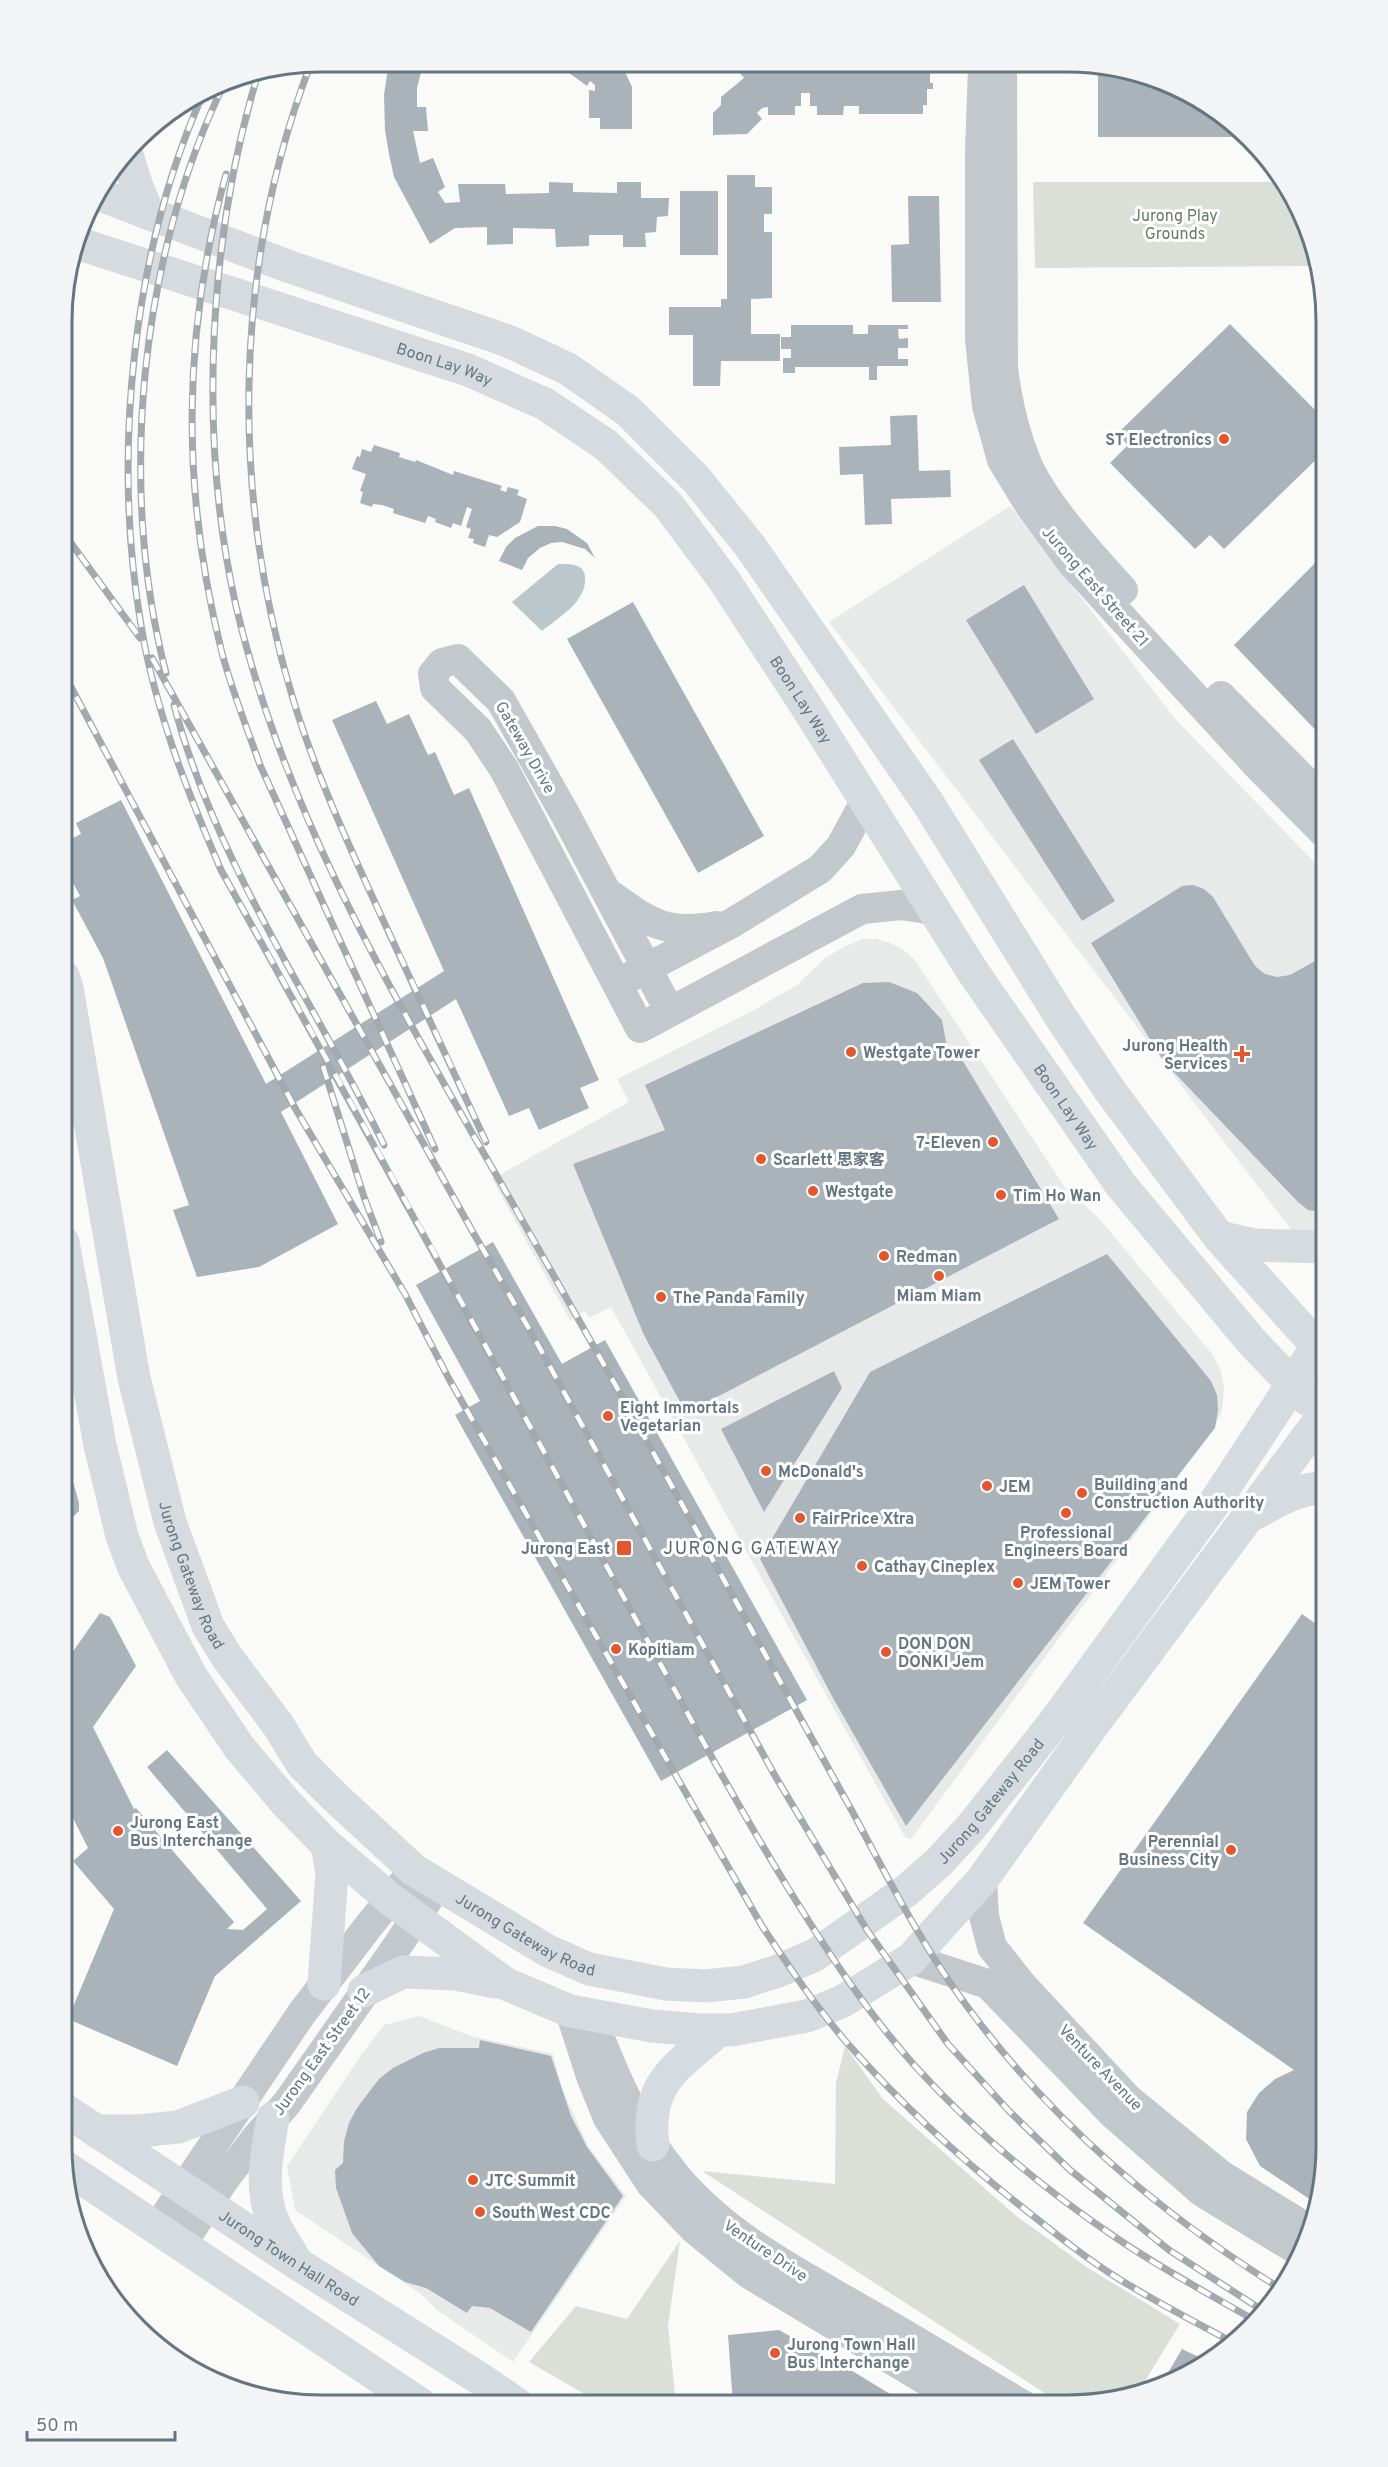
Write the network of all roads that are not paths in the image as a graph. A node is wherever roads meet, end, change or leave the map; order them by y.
1 (983, 72) edge
2 (1002, 72) edge
3 (129, 162) edge
4 (105, 197) edge
5 (148, 213) junction
6 (85, 250) edge
7 (1316, 792) edge
8 (866, 800) junction
9 (1316, 825) edge
10 (608, 893) junction
11 (933, 910) junction
12 (732, 923) junction
13 (647, 969) junction
14 (616, 984) junction
15 (670, 1012) junction
16 (72, 1016) edge
17 (1190, 1199) junction
18 (1156, 1231) junction
19 (1219, 1237) junction
20 (1316, 1247) edge
21 (72, 1291) edge
22 (1316, 1338) edge
23 (1316, 1354) edge
24 (1293, 1385) junction
25 (1316, 1406) edge
26 (1316, 1428) edge
27 (1316, 1488) edge
28 (1247, 1518) junction
29 (327, 1845) junction
30 (426, 1877) junction
31 (982, 1880) junction
32 (402, 1909) junction
33 (911, 1959) junction
34 (568, 1961) junction
35 (324, 1984) junction
36 (506, 1984) junction
37 (666, 1984) junction
38 (364, 1991) junction
39 (580, 2014) junction
40 (663, 2027) junction
41 (719, 2030) junction
42 (243, 2102) junction
43 (72, 2115) edge
44 (273, 2118) junction
45 (96, 2131) junction
46 (653, 2145) junction
47 (74, 2173) edge
48 (196, 2197) junction
49 (1303, 2226) edge
50 (169, 2237) junction
51 (1294, 2248) edge
52 (298, 2264) junction
53 (853, 2319) junction
54 (406, 2395) edge
55 (504, 2395) edge
56 (954, 2395) edge
57 (1003, 2395) edge

1 - 9 street, Jurong East Street 21
2 - 7 street, Jurong East Street 21
3 - 5 main road
4 - 5 main road
5 - 17 main road
6 - 8 main road, Boon Lay Way
8 - 11 main road, Boon Lay Way
8 - 12 street
10 - 12 street
10 - 13 street, Gateway Drive
10 - 14 street, Gateway Drive
11 - 15 street, Gateway Drive
11 - 18 main road, Boon Lay Way
12 - 13 street
13 - 14 street
13 - 15 street, Gateway Drive
14 - 15 street, Gateway Drive
16 - 30 main road, Jurong Gateway Road
17 - 18 main road
17 - 19 main road
18 - 24 main road, Boon Lay Way
19 - 20 main road
19 - 22 main road
21 - 29 main road, Jurong Gateway Road
23 - 24 main road, Jurong Gateway Road
24 - 25 main road, Boon Lay Way
24 - 37 main road, Jurong Gateway Road
26 - 28 main road, Jurong Gateway Road
27 - 28 main road
28 - 31 main road, Jurong Gateway Road
29 - 32 main road, Jurong Gateway Road
29 - 35 main road
30 - 32 street, Jurong East Street 12
30 - 34 main road, Jurong Gateway Road
31 - 33 main road, Jurong Gateway Road
31 - 49 street, Venture Avenue
32 - 35 street, Jurong East Street 12
32 - 36 main road, Jurong Gateway Road
32 - 38 street, Jurong East Street 12
33 - 41 main road, Jurong Gateway Road
33 - 51 street, Venture Avenue
34 - 37 main road, Jurong Gateway Road
34 - 39 main road
35 - 42 street, Jurong East Street 12
36 - 38 main road
36 - 39 main road, Jurong Gateway Road
37 - 40 main road
38 - 44 street, Jurong East Street 12
39 - 40 main road, Jurong Gateway Road
39 - 46 street, Venture Drive
39 - 53 street, Venture Drive
40 - 41 main road, Jurong Gateway Road
41 - 46 main road
42 - 45 main road
42 - 48 street, Jurong East Street 12
43 - 45 main road, Jurong Town Hall Road
44 - 48 street, Jurong East Street 12
44 - 52 main road
45 - 48 main road, Jurong Town Hall Road
46 - 53 street, Venture Drive
47 - 50 main road
48 - 50 street, Jurong East Street 12
48 - 52 main road, Jurong Town Hall Road
50 - 54 main road
52 - 55 main road, Jurong Town Hall Road
53 - 56 street, Venture Drive
53 - 57 street, Venture Drive

